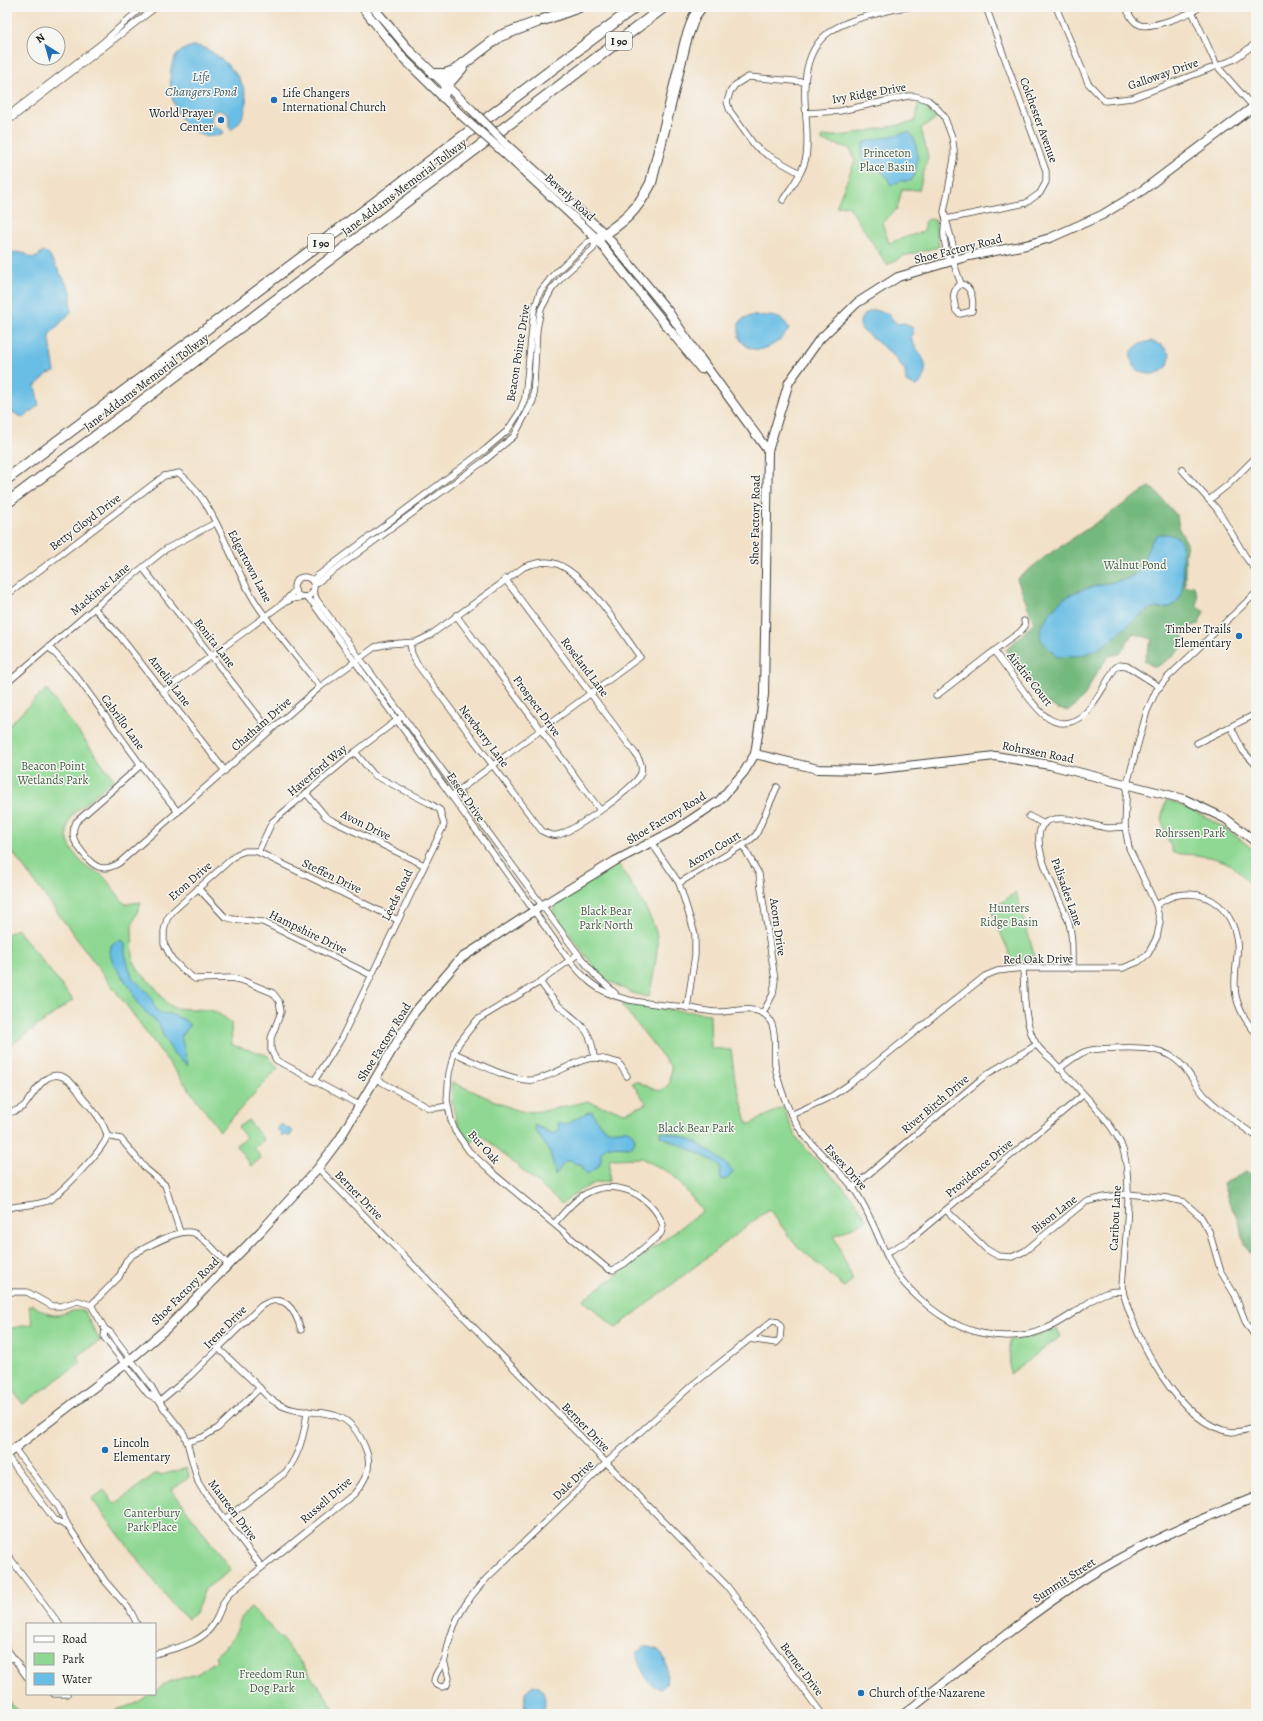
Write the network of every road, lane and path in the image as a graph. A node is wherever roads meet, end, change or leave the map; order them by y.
1 (142, 7) edge
2 (156, 7) edge
3 (362, 7) edge
4 (373, 7) edge
5 (579, 7) edge
6 (635, 7) edge
7 (664, 7) edge
8 (701, 7) edge
9 (908, 7) edge
10 (986, 7) edge
11 (1056, 7) edge
12 (1200, 7) edge
13 (1126, 8) dead end
14 (1192, 9) edge
15 (1256, 43) edge
16 (478, 51) junction
17 (1217, 66) junction
18 (434, 74) junction
19 (805, 82) junction
20 (446, 86) junction
21 (443, 98) junction
22 (1255, 108) edge
23 (806, 113) junction
24 (7, 116) edge
25 (7, 122) edge
26 (800, 172) junction
27 (783, 200) dead end
28 (946, 219) junction
29 (601, 237) junction
30 (953, 261) junction
31 (961, 284) junction
32 (515, 419) junction
33 (522, 424) junction
34 (768, 451) junction
35 (1256, 457) edge
36 (1182, 470) dead end
37 (179, 473) joint
38 (7, 479) edge
39 (1209, 500) junction
40 (7, 503) edge
41 (215, 523) junction
42 (143, 568) junction
43 (1256, 570) edge
44 (505, 579) junction
45 (313, 582) junction
46 (294, 590) junction
47 (313, 591) junction
48 (1256, 593) edge
49 (7, 595) edge
50 (304, 597) junction
51 (282, 604) junction
52 (94, 608) junction
53 (266, 616) junction
54 (456, 616) junction
55 (1024, 621) dead end
56 (410, 643) junction
57 (49, 647) junction
58 (994, 651) junction
59 (211, 656) junction
60 (358, 660) junction
61 (7, 683) edge
62 (1160, 687) junction
63 (320, 688) junction
64 (164, 691) junction
65 (591, 693) junction
66 (936, 696) dead end
67 (1256, 714) edge
68 (400, 718) junction
69 (1231, 727) junction
70 (541, 730) junction
71 (270, 732) junction
72 (1198, 743) dead end
73 (355, 752) junction
74 (755, 754) junction
75 (141, 765) junction
76 (492, 765) junction
77 (1256, 765) edge
78 (225, 771) junction
79 (1127, 784) junction
80 (777, 787) dead end
81 (458, 791) junction
82 (306, 793) junction
83 (451, 796) junction
84 (600, 810) junction
85 (178, 812) junction
86 (1029, 816) dead end
87 (1044, 824) junction
88 (1125, 827) junction
89 (651, 842) junction
90 (1256, 842) edge
91 (743, 846) junction
92 (258, 852) junction
93 (424, 866) junction
94 (679, 883) junction
95 (198, 888) junction
96 (543, 905) junction
97 (1156, 905) junction
98 (534, 911) junction
99 (398, 920) junction
100 (578, 954) junction
101 (570, 959) junction
102 (1023, 968) junction
103 (1072, 968) junction
104 (371, 975) junction
105 (540, 982) junction
106 (620, 997) junction
107 (687, 1008) junction
108 (763, 1013) junction
109 (1256, 1034) edge
110 (1036, 1045) junction
111 (454, 1053) junction
112 (594, 1058) junction
113 (1059, 1069) junction
114 (627, 1076) dead end
115 (376, 1078) junction
116 (314, 1081) junction
117 (1084, 1095) junction
118 (359, 1105) junction
119 (448, 1106) junction
120 (7, 1113) edge
121 (791, 1115) junction
122 (107, 1136) junction
123 (1256, 1136) edge
124 (318, 1168) junction
125 (852, 1188) junction
126 (1128, 1194) junction
127 (7, 1208) edge
128 (946, 1210) junction
129 (554, 1224) junction
130 (180, 1232) junction
131 (886, 1253) junction
132 (228, 1264) junction
133 (1123, 1291) junction
134 (7, 1292) edge
135 (91, 1305) junction
136 (301, 1330) dead end
137 (1256, 1338) edge
138 (749, 1339) junction
139 (219, 1349) junction
140 (127, 1361) junction
141 (260, 1388) junction
142 (160, 1401) junction
143 (307, 1411) junction
144 (1256, 1426) edge
145 (187, 1442) junction
146 (14, 1448) junction
147 (7, 1455) edge
148 (606, 1463) junction
149 (1256, 1497) edge
150 (225, 1520) junction
151 (69, 1527) junction
152 (7, 1554) edge
153 (262, 1567) junction
154 (58, 1623) edge
155 (136, 1623) edge
156 (7, 1649) edge
157 (156, 1654) edge
158 (12, 1657) junction
159 (7, 1661) edge
160 (444, 1661) dead end
161 (26, 1676) edge
162 (822, 1714) edge
163 (904, 1714) edge

1 - 24 street
2 - 25 street
3 - 21 street, Beverly Road
4 - 18 street, Beverly Road
5 - 16 highway
6 - 38 highway, Jane Addams Memorial Tollway / I 90
7 - 40 highway, Jane Addams Memorial Tollway / I 90
8 - 29 highway
9 - 19 street
10 - 28 street, Colchester Avenue
11 - 17 street, Galloway Drive
12 - 14 street
13 - 14 street
14 - 17 street
15 - 17 street, Galloway Drive
16 - 18 highway
16 - 20 highway
17 - 22 street
18 - 20 street, Beverly Road
19 - 23 street
19 - 26 street
20 - 21 highway
20 - 29 street, Beverly Road, bridge
21 - 29 street, Beverly Road, bridge
22 - 30 street, Shoe Factory Road
23 - 26 street
23 - 28 street, Ivy Ridge Drive
26 - 27 street
28 - 30 street, Ivy Ridge Drive
29 - 32 street, Beacon Pointe Drive
29 - 33 street, Beacon Pointe Drive
29 - 34 street, Beverly Road
30 - 31 street, Ivy Ridge Drive
30 - 34 street, Shoe Factory Road
31 - 31 street
32 - 33 street
32 - 45 street, Beacon Pointe Drive
33 - 45 street, Beacon Pointe Drive
34 - 74 street, Shoe Factory Road
35 - 39 street
36 - 39 street
37 - 41 street, Edgartown Lane
37 - 49 street, Betty Gloyd Drive
39 - 43 street
41 - 42 street, Mackinac Lane
41 - 53 street, Edgartown Lane
42 - 52 street, Mackinac Lane
42 - 59 street, Bonita Lane
44 - 54 street, Chatham Drive
44 - 65 street, Roseland Lane
44 - 65 street, Chatham Drive
45 - 46 street
45 - 47 street
46 - 50 street
46 - 51 street
47 - 50 street
47 - 60 street, Essex Drive
48 - 62 street, Red Oak Drive
50 - 51 street
50 - 60 street, Essex Drive
51 - 53 street
52 - 57 street, Mackinac Lane
52 - 64 street, Amelia Lane
53 - 59 street
53 - 63 street, Edgartown Lane
54 - 56 street, Chatham Drive
54 - 70 street, Prospect Drive
55 - 58 street, Airdrie Court
56 - 60 street, Chatham Drive
56 - 76 street, Newberry Lane
57 - 61 street, Mackinac Lane
57 - 75 street, Cabrillo Lane
58 - 62 street, Airdrie Court
58 - 66 street, Airdrie Court
59 - 64 street
59 - 71 street, Bonita Lane
60 - 63 street, Chatham Drive
60 - 68 street, Essex Drive
62 - 79 street, Red Oak Drive
63 - 71 street, Chatham Drive
64 - 78 street, Amelia Lane
65 - 70 street
65 - 84 street, Roseland Lane
67 - 69 street
68 - 73 street, Haverford Way
68 - 81 street, Essex Drive
68 - 83 street, Essex Drive
69 - 72 street
69 - 77 street
70 - 76 street
70 - 84 street, Prospect Drive
71 - 78 street, Chatham Drive
73 - 82 street, Haverford Way
73 - 93 street, Leeds Road
74 - 79 street, Rohrssen Road
74 - 89 street, Shoe Factory Road
75 - 85 street, Cabrillo Lane
75 - 85 street, Chatham Drive
76 - 81 street
76 - 84 street, Newberry Lane
78 - 85 street, Chatham Drive
79 - 88 street, Red Oak Drive
79 - 90 street, Rohrssen Road
80 - 91 street, Acorn Court
81 - 83 street
81 - 96 street, Essex Drive
82 - 92 street, Haverford Way
82 - 93 street, Avon Drive
83 - 98 street, Essex Drive
86 - 87 street
87 - 88 street
87 - 103 street, Palisades Lane
88 - 97 street, Red Oak Drive
89 - 94 street
89 - 96 street, Shoe Factory Road
91 - 94 street, Acorn Court
91 - 108 street, Acorn Drive
92 - 95 street, Eton Drive
92 - 99 street, Steffen Drive
93 - 99 street, Leeds Road
94 - 107 street
95 - 104 street, Hampshire Drive
95 - 116 street, Eton Drive
96 - 98 street, Shoe Factory Road
96 - 100 street, Essex Drive
97 - 103 street, Red Oak Drive
97 - 109 street
98 - 101 street, Essex Drive
98 - 115 street, Shoe Factory Road
99 - 104 street, Leeds Road
100 - 101 street, Bur Oak
100 - 106 street, Essex Drive
101 - 105 street, Bur Oak
101 - 106 street, Essex Drive
102 - 103 street, Red Oak Drive
102 - 110 street, Caribou Lane
102 - 121 street, Red Oak Drive
104 - 116 street, Leeds Road
105 - 111 street, Bur Oak
105 - 112 street
106 - 107 street, Essex Drive
107 - 108 street, Essex Drive
108 - 121 street, Essex Drive
110 - 113 street, Caribou Lane
110 - 125 street, River Birch Drive
111 - 112 street
111 - 119 street, Bur Oak
112 - 114 street
113 - 117 street, Caribou Lane
113 - 123 street
115 - 118 street, Shoe Factory Road
115 - 119 street
116 - 118 street, Eton Drive
117 - 126 street, Caribou Lane
117 - 128 street, Providence Drive
118 - 124 street, Shoe Factory Road
119 - 129 street, Bur Oak
120 - 122 street
121 - 125 street, Essex Drive
122 - 127 street
122 - 130 street
124 - 132 street, Shoe Factory Road
124 - 148 street, Berner Drive
125 - 131 street, Essex Drive
126 - 128 street, Bison Lane
126 - 133 street, Caribou Lane
126 - 137 street, Bison Lane
128 - 131 street, Providence Drive
129 - 129 street, Bur Oak
130 - 132 street
130 - 135 street
131 - 133 street, Essex Drive
132 - 140 street, Shoe Factory Road
133 - 144 street, Caribou Lane
134 - 135 street
135 - 140 street, Maureen Drive
136 - 139 street, Irene Drive
138 - 138 street, Dale Drive
138 - 148 street, Dale Drive
139 - 141 street, Russell Drive
139 - 142 street, Irene Drive
140 - 142 street, Maureen Drive
140 - 146 street, Shoe Factory Road
141 - 143 street, Russell Drive
141 - 145 street
142 - 145 street, Maureen Drive
143 - 150 street
143 - 153 street, Russell Drive
145 - 150 street, Maureen Drive
146 - 147 street, Shoe Factory Road
146 - 151 street
147 - 151 street
148 - 160 street, Dale Drive
148 - 162 street, Berner Drive
149 - 163 street, Summit Street
150 - 153 street, Maureen Drive
151 - 155 street
152 - 154 street
153 - 157 street, Russell Drive
156 - 158 street
158 - 159 street
158 - 161 street

